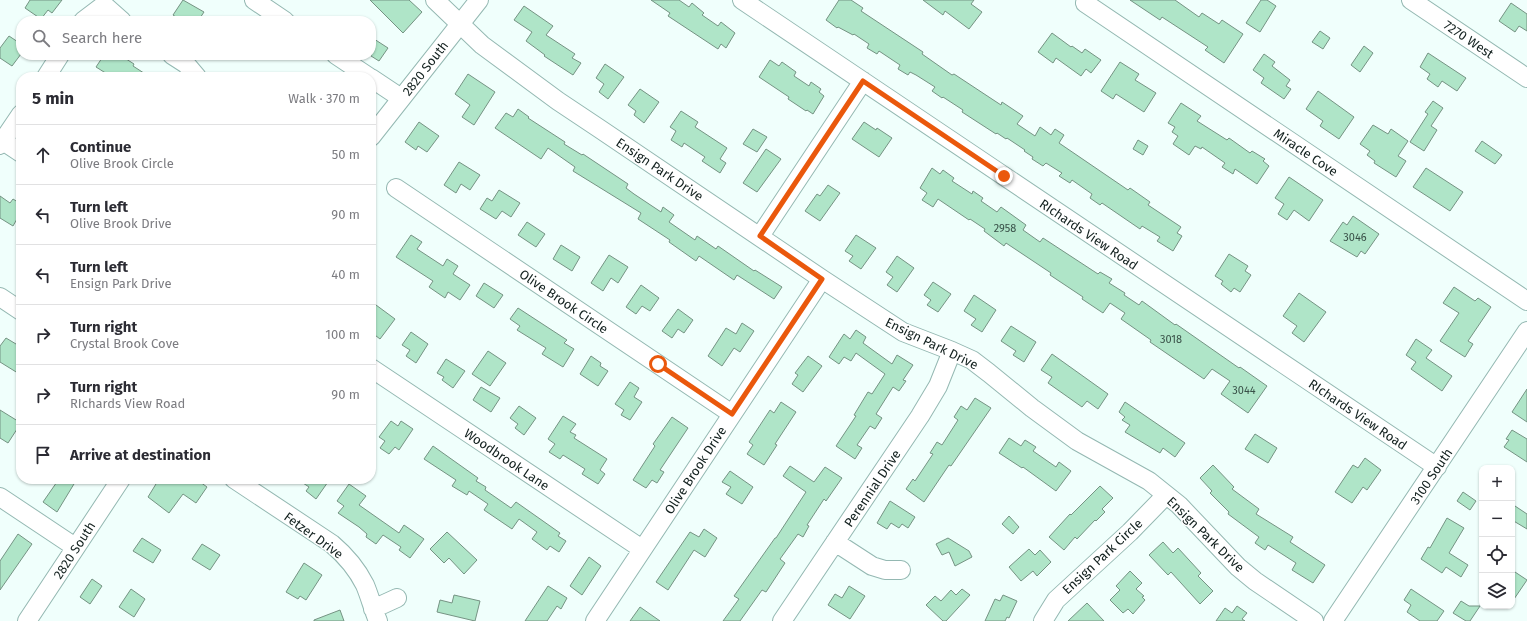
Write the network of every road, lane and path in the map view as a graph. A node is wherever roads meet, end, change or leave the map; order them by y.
1 (254, 0) edge
2 (435, 0) edge
3 (479, 0) edge
4 (742, 0) edge
5 (1411, 0) edge
6 (1085, 3) dead end
7 (90, 16) edge
8 (116, 16) edge
9 (278, 16) edge
10 (460, 24) junction
11 (57, 60) edge
12 (180, 60) edge
13 (343, 60) edge
14 (49, 72) edge
15 (192, 72) edge
16 (361, 72) edge
17 (1527, 78) edge
18 (863, 81) junction
19 (376, 82) edge
20 (401, 98) junction
21 (16, 121) edge
22 (376, 131) edge
23 (1, 143) edge
24 (16, 150) edge
25 (396, 188) dead end
26 (760, 236) junction
27 (822, 279) junction
28 (0, 297) edge
29 (1527, 301) edge
30 (16, 308) edge
31 (1527, 331) edge
32 (952, 351) junction
33 (376, 371) edge
34 (732, 414) junction
35 (1437, 467) junction
36 (118, 484) edge
37 (242, 484) edge
38 (1166, 495) junction
39 (0, 497) edge
40 (835, 542) junction
41 (75, 546) junction
42 (642, 549) junction
43 (901, 570) dead end
44 (397, 598) dead end
45 (375, 615) edge
46 (27, 621) edge
47 (595, 621) edge
48 (782, 621) edge
49 (1043, 621) edge
50 (1314, 621) edge
51 (1333, 621) edge

1 - 9 street
2 - 10 street, Ensign Park Drive
3 - 10 street, 2820 South
4 - 18 street, RIchards View Road
5 - 17 street, 7270 West
6 - 29 street, Miracle Cove
7 - 8 street
10 - 20 street, 2820 South
10 - 26 street, Ensign Park Drive
11 - 14 street
12 - 15 street
13 - 16 street
18 - 26 street
18 - 35 street, RIchards View Road
19 - 20 street
20 - 22 street, 2820 South
21 - 23 street
23 - 24 street
25 - 34 street, Olive Brook Circle
26 - 27 street, Ensign Park Drive
27 - 32 street, Ensign Park Drive
27 - 34 street, Olive Brook Drive
28 - 30 street
31 - 35 street, 3100 South
32 - 38 street, Ensign Park Drive
32 - 40 street, Perennial Drive
33 - 42 street, Woodbrook Lane
34 - 42 street, Olive Brook Drive
35 - 51 street, 3100 South
36 - 41 street, 2820 South
37 - 45 street, Fetzer Drive
38 - 49 street, Ensign Park Circle
38 - 50 street, Ensign Park Drive
39 - 41 street
40 - 43 street
40 - 48 street, Perennial Drive
41 - 46 street, 2820 South
42 - 47 street, Olive Brook Drive
44 - 45 street, Fetzer Drive

